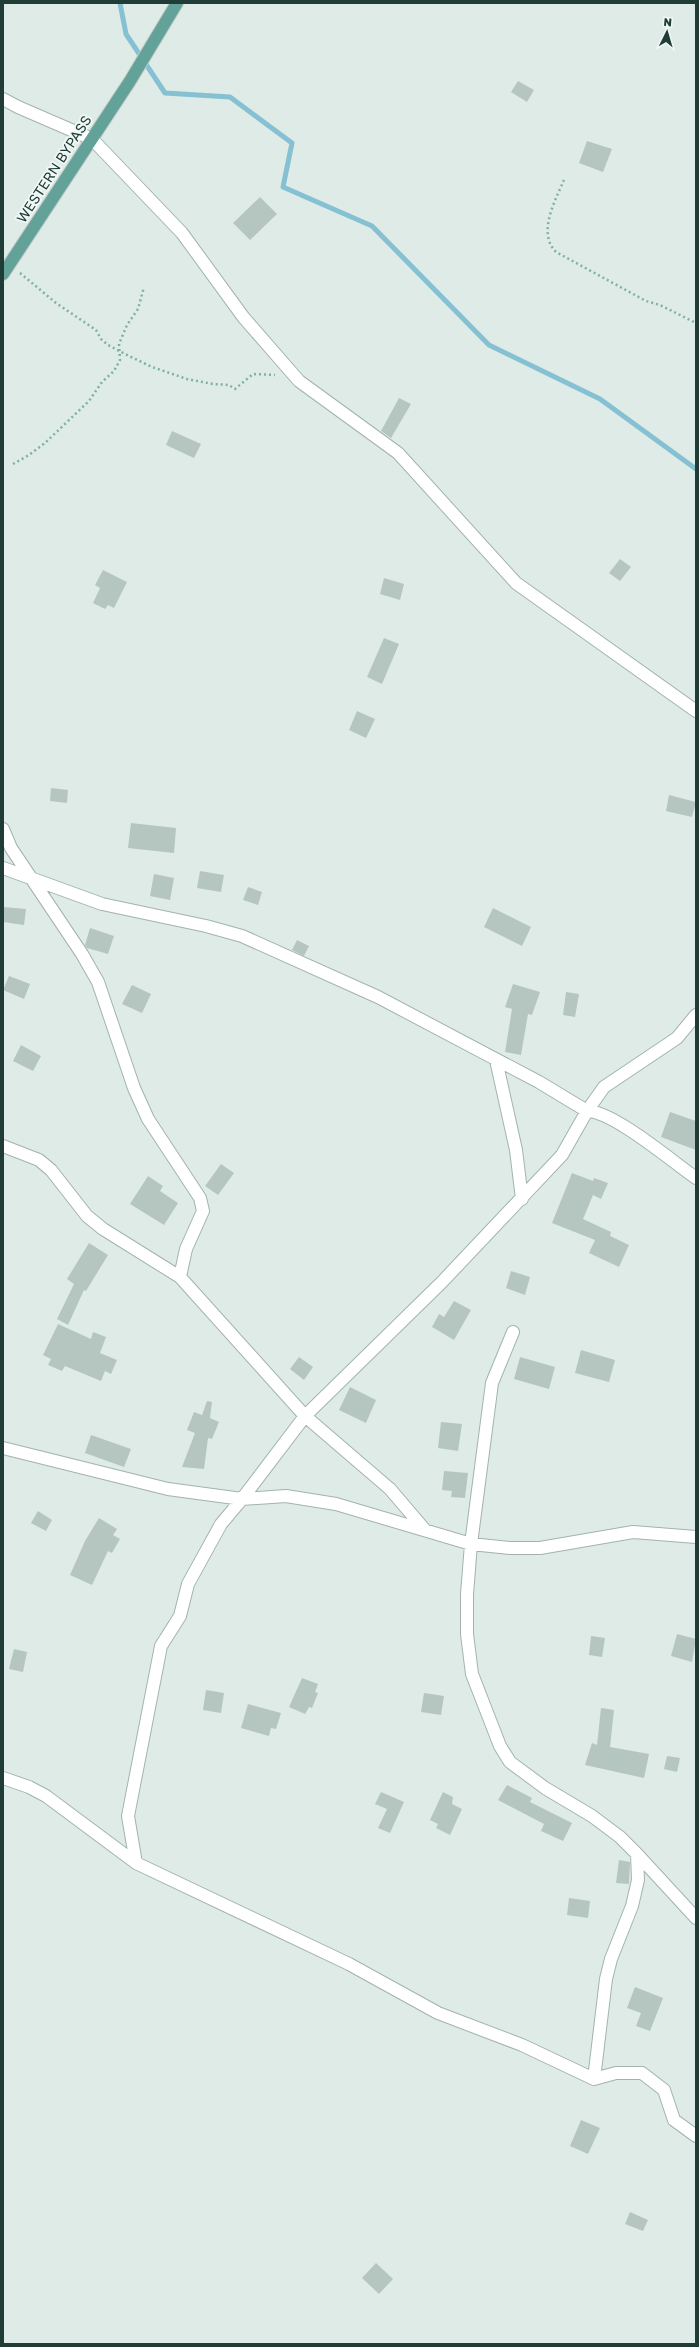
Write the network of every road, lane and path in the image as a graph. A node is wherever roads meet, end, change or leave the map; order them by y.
1 (177, 3) edge
2 (3, 99) edge
3 (92, 139) junction
4 (564, 180) dead end
5 (10, 263) junction
6 (3, 274) edge
7 (144, 287) dead end
8 (696, 323) edge
9 (120, 352) junction
10 (299, 381) junction
11 (13, 464) dead end
12 (696, 711) edge
13 (3, 828) edge
14 (3, 868) edge
15 (30, 877) junction
16 (696, 1015) edge
17 (496, 1060) junction
18 (587, 1111) junction
19 (3, 1146) edge
20 (696, 1178) edge
21 (522, 1199) junction
22 (180, 1277) junction
23 (513, 1332) dead end
24 (305, 1416) junction
25 (3, 1448) edge
26 (242, 1499) junction
27 (425, 1530) junction
28 (696, 1537) edge
29 (471, 1544) junction
30 (3, 1778) edge
31 (637, 1854) junction
32 (136, 1863) junction
33 (696, 1918) edge
34 (594, 2079) junction
35 (696, 2136) edge

1 - 3 main road, WESTERN BYPASS
2 - 3 street
3 - 5 main road, WESTERN BYPASS
3 - 10 street
4 - 8 path
5 - 6 main road, WESTERN BYPASS
5 - 9 path
7 - 9 path
9 - 10 path
9 - 11 path
10 - 12 street
13 - 15 street
14 - 15 street
15 - 17 street
15 - 22 street
16 - 18 street
17 - 18 street
17 - 21 street
18 - 20 street
18 - 21 street
19 - 22 street
21 - 24 street
22 - 24 street
23 - 29 street
24 - 26 street
24 - 27 street
25 - 26 street
26 - 27 street
26 - 32 street
27 - 29 street
28 - 29 street
29 - 31 street
30 - 32 street
31 - 33 street
31 - 34 street
32 - 34 street
34 - 35 street

